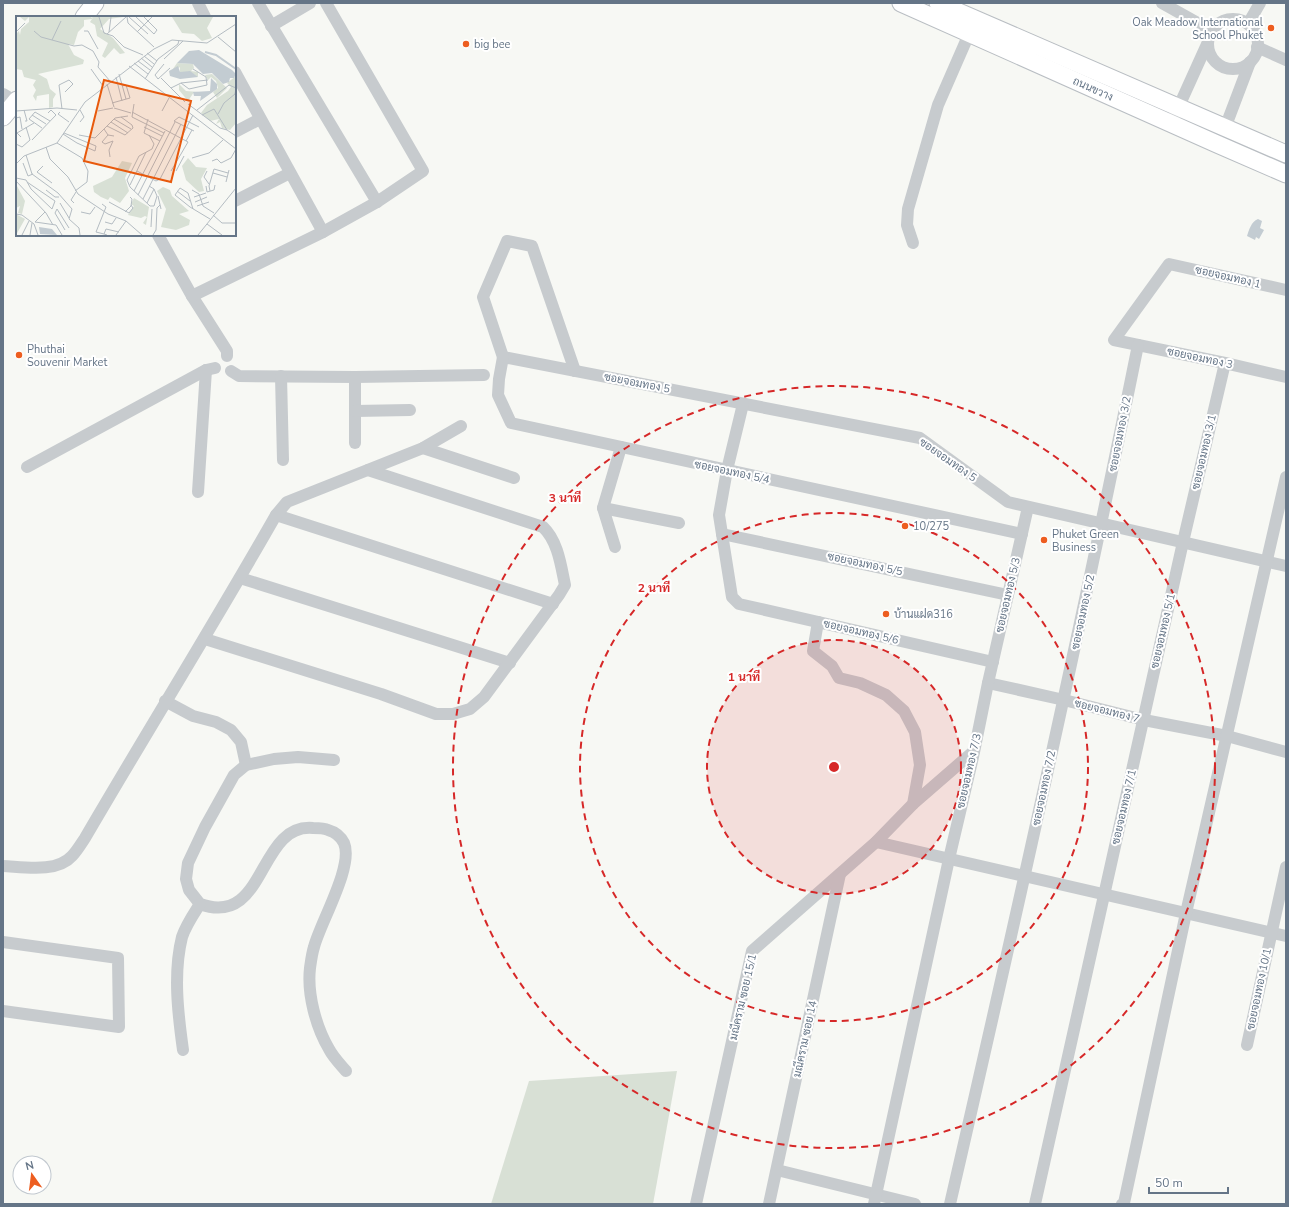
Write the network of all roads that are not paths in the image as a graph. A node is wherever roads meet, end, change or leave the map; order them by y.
1 (81, 3) edge
2 (95, 3) edge
3 (198, 3) edge
4 (258, 3) edge
5 (310, 3) edge
6 (326, 3) edge
7 (900, 3) edge
8 (1162, 3) edge
9 (1260, 3) edge
10 (932, 7) edge
11 (72, 16) edge
12 (85, 16) edge
13 (203, 16) edge
14 (1248, 24) junction
15 (271, 26) junction
16 (969, 34) junction
17 (1210, 37) junction
18 (1257, 47) junction
19 (1286, 60) edge
20 (1250, 62) junction
21 (236, 74) edge
22 (10, 96) edge
23 (1178, 107) junction
24 (3, 117) edge
25 (260, 119) junction
26 (1171, 123) junction
27 (1225, 128) junction
28 (236, 131) edge
29 (1286, 154) edge
30 (290, 174) junction
31 (1286, 174) edge
32 (236, 201) edge
33 (377, 202) junction
34 (323, 232) junction
35 (162, 236) edge
36 (913, 243) dead end
37 (1286, 290) edge
38 (192, 296) junction
39 (1114, 340) joint
40 (1138, 345) junction
41 (226, 356) junction
42 (503, 357) junction
43 (1225, 363) junction
44 (211, 369) junction
45 (231, 371) junction
46 (575, 371) junction
47 (281, 376) junction
48 (484, 376) dead end
49 (355, 377) junction
50 (1286, 377) edge
51 (743, 404) junction
52 (410, 410) dead end
53 (355, 411) junction
54 (461, 426) dead end
55 (355, 443) dead end
56 (621, 447) junction
57 (423, 448) junction
58 (283, 460) dead end
59 (27, 467) dead end
60 (368, 470) junction
61 (727, 470) junction
62 (1286, 477) edge
63 (514, 478) dead end
64 (198, 492) dead end
65 (1028, 507) junction
66 (603, 508) junction
67 (276, 515) junction
68 (679, 523) dead end
69 (1102, 524) junction
70 (722, 534) junction
71 (1022, 534) junction
72 (1183, 542) junction
73 (615, 547) dead end
74 (1267, 561) junction
75 (1286, 566) edge
76 (240, 578) junction
77 (1008, 595) junction
78 (553, 604) junction
79 (818, 622) junction
80 (205, 639) junction
81 (993, 662) junction
82 (510, 663) junction
83 (988, 683) junction
84 (1064, 700) junction
85 (165, 701) junction
86 (1144, 720) junction
87 (1227, 736) junction
88 (974, 751) junction
89 (1286, 752) edge
90 (334, 760) dead end
91 (246, 765) junction
92 (913, 804) junction
93 (876, 842) junction
94 (949, 859) junction
95 (3, 866) edge
96 (1286, 867) edge
97 (840, 874) junction
98 (1025, 876) junction
99 (1105, 895) junction
100 (200, 904) junction
101 (1186, 914) junction
102 (1271, 933) junction
103 (1286, 936) edge
104 (3, 942) edge
105 (3, 1011) edge
106 (1247, 1045) dead end
107 (183, 1050) dead end
108 (346, 1071) dead end
109 (777, 1170) junction
110 (876, 1199) edge
111 (696, 1204) edge
112 (770, 1204) edge
113 (915, 1204) edge
114 (950, 1204) edge
115 (1035, 1204) edge
116 (1122, 1204) edge

1 - 11 main road
2 - 12 main road
3 - 13 street
4 - 15 street
5 - 15 street
6 - 33 street
7 - 10 main road, ถนนขวาง
8 - 17 street
9 - 14 street
10 - 16 main road, ถนนขวาง
10 - 23 main road, ถนนขวาง
14 - 17 street
14 - 18 street
15 - 33 street
16 - 26 main road, ถนนขวาง
16 - 36 street
17 - 20 street
17 - 23 street
18 - 19 street
18 - 20 street
20 - 27 street
21 - 25 street
22 - 24 main road
23 - 26 street
23 - 27 main road, ถนนขวาง
25 - 28 street
25 - 30 street
26 - 31 main road, ถนนขวาง
27 - 29 main road, ถนนขวาง
30 - 32 street
30 - 34 street
33 - 34 street
34 - 38 street
35 - 38 street
37 - 39 street, ซอยจอมทอง 1
38 - 41 street
39 - 40 street, ซอยจอมทอง 3
40 - 43 street, ซอยจอมทอง 3
40 - 69 street, ซอยจอมทอง 3/2
41 - 44 street
41 - 45 street
42 - 46 street, ซอยจอมทอง 5
42 - 46 street
42 - 56 street, ซอยจอมทอง 5/4
43 - 50 street, ซอยจอมทอง 3
43 - 72 street, ซอยจอมทอง 3/1
44 - 45 street
44 - 59 street
44 - 64 street
45 - 47 street
46 - 51 street, ซอยจอมทอง 5
47 - 49 street
47 - 58 street
48 - 49 street
49 - 53 street
51 - 61 street
51 - 65 street, ซอยจอมทอง 5
52 - 53 street
53 - 55 street
54 - 57 street
56 - 61 street, ซอยจอมทอง 5/4
56 - 66 street
57 - 60 street
57 - 63 street
60 - 67 street
60 - 78 street
61 - 70 street
61 - 71 street, ซอยจอมทอง 5/4
62 - 74 street
65 - 69 street, ซอยจอมทอง 5
65 - 71 street, ซอยจอมทอง 5/3
66 - 68 street
66 - 73 street
67 - 76 street
67 - 78 street
69 - 72 street, ซอยจอมทอง 5
69 - 84 street, ซอยจอมทอง 5/2
70 - 77 street, ซอยจอมทอง 5/5
70 - 79 street, ซอยจอมทอง 5/6
71 - 77 street, ซอยจอมทอง 5/3
72 - 74 street, ซอยจอมทอง 5
72 - 86 street, ซอยจอมทอง 5/1
74 - 75 street, ซอยจอมทอง 5
74 - 87 street
76 - 80 street
76 - 82 street
77 - 81 street, ซอยจอมทอง 5/3
78 - 82 street
79 - 81 street, ซอยจอมทอง 5/6
79 - 92 street
80 - 82 street
80 - 85 street
81 - 83 street, ซอยจอมทอง 5/3
83 - 84 street, ซอยจอมทอง 7
83 - 88 street, ซอยจอมทอง 7/3
84 - 86 street, ซอยจอมทอง 7
84 - 98 street, ซอยจอมทอง 7/2
85 - 91 street
85 - 95 street
86 - 87 street, ซอยจอมทอง 7
86 - 99 street, ซอยจอมทอง 7/1
87 - 89 street, ซอยจอมทอง 7
87 - 101 street
88 - 92 street, มณีคราม ซอย 15/1
88 - 94 street, ซอยจอมทอง 7/3
90 - 91 street
91 - 100 street
92 - 93 street, มณีคราม ซอย 15/1
93 - 94 street
93 - 97 street, มณีคราม ซอย 15/1
94 - 98 street
94 - 110 street, ซอยจอมทอง 7/3
96 - 102 street, ซอยจอมทอง 10/1
97 - 109 street, มณีคราม ซอย 14
97 - 111 street, มณีคราม ซอย 15/1
98 - 99 street
98 - 114 street, ซอยจอมทอง 7/2
99 - 101 street
99 - 115 street, ซอยจอมทอง 7/1
100 - 107 street
100 - 108 street
101 - 102 street
101 - 116 street
102 - 103 street
102 - 106 street, ซอยจอมทอง 10/1
104 - 105 street
109 - 110 street
109 - 112 street, มณีคราม ซอย 14
110 - 113 street

